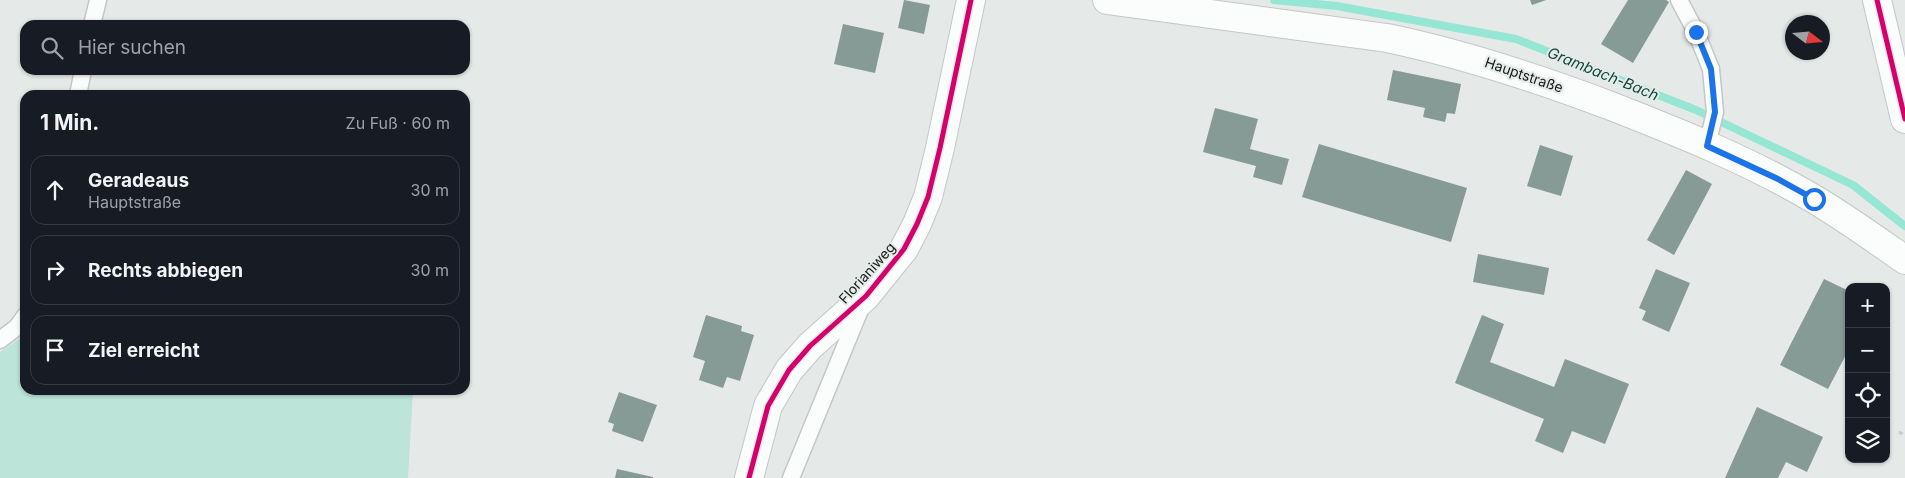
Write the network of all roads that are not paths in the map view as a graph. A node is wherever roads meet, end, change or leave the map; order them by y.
1 (98, 0) edge
2 (971, 0) edge
3 (1107, 0) edge
4 (1679, 0) edge
5 (1877, 0) edge
6 (93, 20) edge
7 (82, 75) edge
8 (79, 90) edge
9 (1905, 120) edge
10 (1707, 146) junction
11 (1905, 260) edge
12 (866, 296) junction
13 (20, 324) edge
14 (0, 340) edge
15 (749, 478) edge
16 (791, 478) edge

1 - 6 lane
2 - 12 main road, Florianiweg
3 - 10 main road, Hauptstraße
4 - 10 lane
5 - 9 main road
7 - 8 lane
10 - 11 main road, Hauptstraße
12 - 15 main road, Florianiweg
12 - 16 lane
13 - 14 lane

